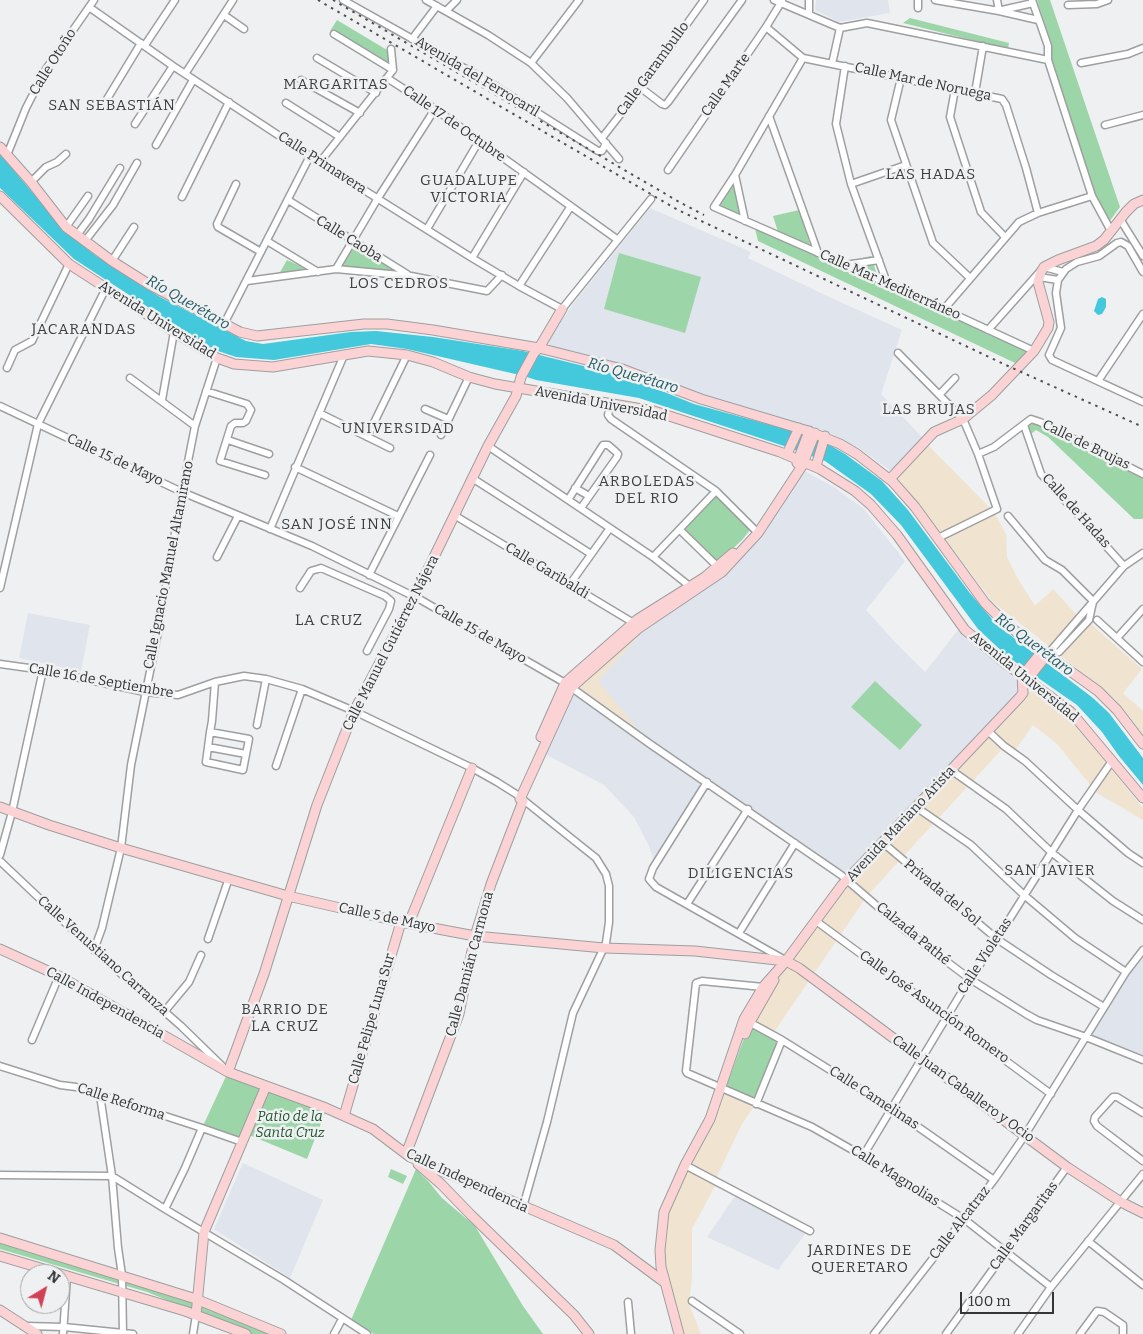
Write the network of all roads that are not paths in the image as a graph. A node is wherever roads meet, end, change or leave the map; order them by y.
1 (94, 0) edge
2 (175, 0) edge
3 (233, 0) edge
4 (343, 0) edge
5 (426, 0) edge
6 (457, 0) edge
7 (579, 0) edge
8 (704, 0) edge
9 (742, 0) edge
10 (809, 0) edge
11 (918, 0) edge
12 (935, 0) edge
13 (997, 0) edge
14 (1108, 0) edge
15 (779, 1) edge
16 (1032, 1) edge
17 (351, 2) edge
18 (1068, 5) dead end
19 (437, 6) junction
20 (89, 7) junction
21 (918, 8) dead end
22 (446, 11) junction
23 (999, 11) junction
24 (809, 14) junction
25 (224, 16) junction
26 (1038, 20) junction
27 (766, 27) junction
28 (840, 28) junction
29 (244, 29) dead end
30 (334, 34) dead end
31 (412, 39) junction
32 (143, 44) junction
33 (983, 46) junction
34 (1143, 48) edge
35 (391, 49) dead end
36 (317, 58) dead end
37 (803, 58) junction
38 (1048, 60) junction
39 (531, 63) junction
40 (1081, 63) dead end
41 (832, 64) junction
42 (173, 66) junction
43 (845, 66) junction
44 (393, 70) junction
45 (184, 74) junction
46 (387, 78) junction
47 (901, 78) junction
48 (193, 80) junction
49 (301, 80) dead end
50 (641, 88) junction
51 (955, 89) junction
52 (376, 93) junction
53 (975, 93) junction
54 (228, 102) junction
55 (286, 103) dead end
56 (104, 104) dead end
57 (435, 109) junction
58 (360, 113) junction
59 (1143, 115) edge
60 (770, 116) junction
61 (134, 124) dead end
62 (1105, 125) dead end
63 (340, 137) junction
64 (479, 140) junction
65 (604, 140) junction
66 (156, 145) dead end
67 (0, 147) edge
68 (66, 154) dead end
69 (8, 155) junction
70 (310, 156) junction
71 (619, 159) dead end
72 (320, 162) junction
73 (137, 163) dead end
74 (906, 165) junction
75 (120, 168) dead end
76 (668, 170) dead end
77 (524, 172) junction
78 (735, 175) junction
79 (31, 182) junction
80 (236, 184) dead end
81 (852, 184) junction
82 (0, 196) edge
83 (88, 196) dead end
84 (1092, 196) junction
85 (182, 197) dead end
86 (378, 198) junction
87 (651, 199) dead end
88 (288, 200) junction
89 (1143, 200) edge
90 (571, 206) junction
91 (1038, 213) junction
92 (1120, 220) junction
93 (745, 221) junction
94 (66, 227) junction
95 (134, 227) dead end
96 (427, 229) junction
97 (1111, 231) junction
98 (76, 235) junction
99 (1005, 237) junction
100 (618, 240) junction
101 (85, 241) junction
102 (266, 241) junction
103 (352, 241) junction
104 (261, 252) junction
105 (818, 253) junction
106 (1143, 256) edge
107 (472, 258) junction
108 (879, 260) junction
109 (112, 261) junction
110 (69, 264) junction
111 (844, 265) junction
112 (1044, 267) junction
113 (336, 269) junction
114 (318, 272) junction
115 (1064, 272) junction
116 (1143, 272) edge
117 (502, 275) junction
118 (411, 276) junction
119 (1039, 277) junction
120 (970, 278) junction
121 (1058, 280) junction
122 (247, 281) junction
123 (887, 283) junction
124 (519, 286) junction
125 (106, 288) junction
126 (562, 309) junction
127 (944, 309) junction
128 (1143, 314) edge
129 (224, 324) junction
130 (988, 330) junction
131 (174, 332) junction
132 (537, 350) junction
133 (1034, 351) junction
134 (898, 353) dead end
135 (344, 355) junction
136 (407, 355) junction
137 (217, 358) junction
138 (7, 368) dead end
139 (469, 377) junction
140 (130, 378) dead end
141 (955, 378) dead end
142 (1098, 381) junction
143 (519, 388) junction
144 (206, 391) junction
145 (940, 394) junction
146 (162, 400) junction
147 (1143, 402) edge
148 (612, 403) junction
149 (0, 406) edge
150 (425, 409) dead end
151 (319, 413) junction
152 (448, 419) junction
153 (963, 419) junction
154 (38, 424) junction
155 (1024, 425) junction
156 (195, 426) junction
157 (798, 430) junction
158 (811, 434) junction
159 (441, 435) dead end
160 (367, 437) junction
161 (824, 439) junction
162 (228, 440) junction
163 (488, 446) junction
164 (390, 448) dead end
165 (789, 452) junction
166 (269, 454) dead end
167 (978, 454) junction
168 (430, 455) dead end
169 (803, 458) junction
170 (816, 463) junction
171 (295, 467) junction
172 (1143, 474) edge
173 (265, 475) dead end
174 (472, 478) junction
175 (890, 479) junction
176 (576, 488) junction
177 (716, 491) junction
178 (182, 492) junction
179 (589, 496) junction
180 (568, 500) junction
181 (580, 508) junction
182 (454, 515) junction
183 (238, 516) junction
184 (398, 516) junction
185 (1008, 516) dead end
186 (270, 529) junction
187 (608, 530) junction
188 (680, 530) junction
189 (756, 531) junction
190 (938, 538) junction
191 (1143, 553) edge
192 (591, 554) junction
193 (217, 557) dead end
194 (654, 558) junction
195 (343, 562) junction
196 (1124, 566) junction
197 (718, 567) junction
198 (339, 575) junction
199 (369, 575) junction
200 (570, 584) junction
201 (0, 588) edge
202 (300, 588) dead end
203 (693, 588) junction
204 (415, 596) junction
205 (1093, 601) junction
206 (1143, 609) edge
207 (1097, 620) dead end
208 (637, 625) junction
209 (1117, 638) junction
210 (367, 651) dead end
211 (1041, 655) junction
212 (1143, 662) edge
213 (0, 664) edge
214 (43, 670) junction
215 (1030, 678) junction
216 (266, 679) junction
217 (215, 682) junction
218 (568, 686) junction
219 (302, 689) junction
220 (145, 692) junction
221 (1023, 693) junction
222 (354, 711) junction
223 (257, 725) dead end
224 (210, 732) junction
225 (988, 732) junction
226 (1143, 744) edge
227 (208, 747) junction
228 (246, 754) junction
229 (1112, 761) junction
230 (276, 766) dead end
231 (472, 768) junction
232 (951, 770) junction
233 (707, 782) junction
234 (520, 798) junction
235 (1143, 798) edge
236 (0, 807) edge
237 (916, 808) junction
238 (748, 810) junction
239 (1078, 810) junction
240 (12, 812) junction
241 (882, 842) junction
242 (795, 843) junction
243 (121, 848) junction
244 (1052, 852) junction
245 (0, 855) edge
246 (0, 861) edge
247 (1143, 863) edge
248 (229, 878) junction
249 (847, 879) junction
250 (1024, 895) junction
251 (288, 896) junction
252 (687, 904) junction
253 (1143, 920) edge
254 (816, 921) junction
255 (405, 922) junction
256 (739, 933) junction
257 (475, 936) junction
258 (208, 939) dead end
259 (997, 939) junction
260 (604, 948) junction
261 (0, 949) edge
262 (94, 950) junction
263 (1143, 950) edge
264 (201, 955) dead end
265 (786, 960) junction
266 (1126, 972) junction
267 (59, 976) junction
268 (970, 979) junction
269 (762, 987) junction
270 (1104, 1007) junction
271 (164, 1012) junction
272 (947, 1016) junction
273 (747, 1021) junction
274 (1086, 1037) junction
275 (32, 1040) dead end
276 (782, 1040) junction
277 (921, 1058) junction
278 (1143, 1060) edge
279 (0, 1068) edge
280 (228, 1072) junction
281 (266, 1086) junction
282 (723, 1090) junction
283 (1051, 1094) junction
284 (100, 1095) junction
285 (756, 1104) junction
286 (891, 1108) junction
287 (1143, 1113) edge
288 (344, 1116) junction
289 (202, 1128) junction
290 (1025, 1135) junction
291 (242, 1142) junction
292 (408, 1156) junction
293 (863, 1156) junction
294 (1143, 1161) edge
295 (685, 1165) junction
296 (1067, 1167) junction
297 (1143, 1174) edge
298 (0, 1175) edge
299 (112, 1176) junction
300 (994, 1180) junction
301 (1121, 1202) junction
302 (523, 1207) junction
303 (164, 1209) junction
304 (1143, 1213) edge
305 (964, 1219) junction
306 (810, 1231) dead end
307 (204, 1232) junction
308 (0, 1238) edge
309 (1088, 1241) junction
310 (1006, 1251) junction
311 (0, 1256) edge
312 (27, 1264) edge
313 (122, 1275) junction
314 (70, 1277) edge
315 (664, 1282) junction
316 (1143, 1285) edge
317 (1051, 1287) junction
318 (123, 1293) junction
319 (196, 1299) junction
320 (692, 1301) dead end
321 (628, 1302) dead end
322 (0, 1310) edge
323 (64, 1314) edge
324 (196, 1315) junction
325 (342, 1319) junction
326 (26, 1326) junction
327 (63, 1331) edge
328 (37, 1334) edge
329 (122, 1334) edge
330 (132, 1334) edge
331 (194, 1334) edge
332 (246, 1334) edge
333 (281, 1334) edge
334 (334, 1334) edge
335 (367, 1334) edge
336 (589, 1334) edge
337 (631, 1334) edge
338 (679, 1334) edge
339 (740, 1334) edge
340 (874, 1334) edge
341 (946, 1334) edge
342 (1018, 1334) edge
343 (1080, 1334) edge
344 (1122, 1334) edge

1 - 20 street, Calle Otoño
2 - 32 street
3 - 25 street
4 - 17 street, Avenida del Ferrocaril
5 - 19 street
6 - 22 street
7 - 39 street
8 - 50 street, Calle Garambullo
9 - 50 street
10 - 24 street
11 - 21 street
12 - 23 street
13 - 23 street
14 - 18 street
15 - 24 street
15 - 27 street, Calle Marte
16 - 23 street
16 - 26 street
17 - 31 street, Avenida del Ferrocaril
19 - 22 street
19 - 31 street
20 - 32 street, Calle Primavera
20 - 69 street, Calle Otoño
22 - 39 street
23 - 26 street
24 - 28 street
25 - 29 street
25 - 45 street
26 - 38 street
27 - 37 street, Calle Mar de Noruega
27 - 76 street, Calle Marte
28 - 33 street
28 - 41 street
30 - 44 street
31 - 65 street, Avenida del Ferrocaril
32 - 42 street, Calle Primavera
32 - 56 street
33 - 38 street
33 - 53 street
34 - 40 street
35 - 44 street
36 - 52 street
37 - 41 street, Calle Mar de Noruega
37 - 60 street, Calle Mar Mediterráneo
38 - 84 street
39 - 65 street
41 - 43 street, Calle Mar de Noruega
42 - 45 street, Calle Primavera
42 - 61 street
43 - 47 street, Calle Mar de Noruega
43 - 81 street
44 - 46 street
45 - 48 street, Calle Primavera
46 - 52 street
46 - 57 street, Calle 17 de Octubre
47 - 51 street, Calle Mar de Noruega
47 - 74 street
48 - 54 street, Calle Primavera
48 - 66 street
49 - 58 street
50 - 65 street, Calle Garambullo
51 - 53 street, Calle Mar de Noruega
51 - 99 street
52 - 58 street
53 - 91 street, Calle Mar de Noruega
54 - 70 street, Calle Primavera
54 - 85 street
55 - 63 street
57 - 64 street, Calle 17 de Octubre
57 - 86 street
58 - 63 street
59 - 62 street
60 - 78 street, Calle Mar Mediterráneo
60 - 105 street
63 - 72 street
64 - 77 street, Calle 17 de Octubre
64 - 96 street
65 - 71 street
67 - 69 street, Avenida Universidad
68 - 79 street
69 - 79 street, Avenida Universidad
70 - 72 street, Calle Primavera
70 - 88 street
72 - 86 street, Calle Primavera
73 - 101 street
74 - 81 street
74 - 120 street
75 - 98 street
77 - 90 street, Calle 17 de Octubre
77 - 107 street
78 - 93 street
78 - 93 street, Calle Mar Mediterráneo
79 - 94 street, Avenida Universidad
80 - 104 street
81 - 108 street
82 - 110 street, Avenida Universidad
83 - 94 street
84 - 91 street
84 - 97 street
86 - 96 street, Calle Primavera
86 - 103 street
87 - 100 street
88 - 102 street
88 - 103 street, Calle Caoba
89 - 92 street
90 - 100 street, Calle 17 de Octubre
90 - 124 street
91 - 99 street
92 - 97 street
92 - 106 street
93 - 105 street, Calle Mar Mediterráneo
94 - 98 street, Avenida Universidad
95 - 109 street
96 - 107 street, Calle Primavera
97 - 112 street
98 - 101 street, Avenida Universidad
99 - 120 street
100 - 126 street
101 - 109 street, Avenida Universidad
102 - 104 street
102 - 114 street
103 - 113 street
103 - 118 street, Calle Caoba
104 - 122 street
105 - 111 street, Calle Mar Mediterráneo
107 - 117 street, Calle Primavera
108 - 111 street
108 - 123 street
109 - 129 street, Avenida Universidad
110 - 125 street, Avenida Universidad
110 - 138 street
111 - 123 street, Calle Mar Mediterráneo
112 - 115 street
112 - 119 street
112 - 130 street
113 - 114 street
113 - 118 street
114 - 122 street
115 - 116 street
115 - 121 street
117 - 118 street
117 - 124 street, Calle Primavera
119 - 121 street
119 - 133 street
120 - 127 street
121 - 142 street
122 - 129 street
123 - 127 street, Calle Mar Mediterráneo
124 - 126 street, Calle Primavera
125 - 131 street, Avenida Universidad
125 - 154 street
126 - 132 street
127 - 130 street, Calle Mar Mediterráneo
128 - 142 street
129 - 132 street, Avenida Universidad
130 - 133 street, Calle Mar Mediterráneo
131 - 137 street, Avenida Universidad
131 - 146 street
132 - 143 street, Calle Manuel Gutiérrez Nájera
132 - 157 street, Avenida Universidad
133 - 153 street
134 - 145 street
135 - 136 street, Avenida Universidad
135 - 137 street, Avenida Universidad
135 - 151 street
136 - 139 street, Avenida Universidad
136 - 160 street
137 - 144 street, Calle Ignacio Manuel Altamirano
139 - 143 street, Avenida Universidad
139 - 152 street
140 - 146 street
141 - 145 street
142 - 147 street
143 - 148 street, Avenida Universidad
143 - 163 street, Calle Manuel Gutiérrez Nájera
144 - 156 street, Calle Ignacio Manuel Altamirano
144 - 162 street
145 - 153 street
146 - 156 street
148 - 165 street, Avenida Universidad
148 - 177 street
149 - 154 street, Calle 15 de Mayo
150 - 152 street
151 - 160 street
151 - 171 street
152 - 159 street
153 - 167 street
153 - 175 street
154 - 178 street, Calle 15 de Mayo
154 - 201 street
155 - 167 street, Calle de Brujas
155 - 172 street, Calle de Brujas
155 - 196 street, Calle de Hadas
156 - 178 street, Calle Ignacio Manuel Altamirano
157 - 158 street, Avenida Universidad
157 - 165 street
158 - 161 street, Avenida Universidad
158 - 169 street, Calle Damián Carmona
160 - 164 street
161 - 170 street
161 - 175 street, Avenida Universidad
162 - 166 street
162 - 173 street
163 - 174 street, Calle Manuel Gutiérrez Nájera
163 - 180 street
165 - 169 street, Avenida Universidad
167 - 190 street
168 - 184 street
169 - 170 street, Avenida Universidad
169 - 189 street, Calle Damián Carmona
170 - 215 street, Avenida Universidad
171 - 184 street
171 - 186 street
174 - 182 street, Calle Manuel Gutiérrez Nájera
174 - 192 street
175 - 190 street, Avenida Universidad
176 - 179 street
176 - 179 street
176 - 180 street
177 - 188 street
177 - 189 street
178 - 183 street, Calle 15 de Mayo
178 - 220 street, Calle Ignacio Manuel Altamirano
179 - 181 street
180 - 181 street
181 - 187 street
182 - 200 street, Calle Garibaldi
182 - 204 street, Calle Manuel Gutiérrez Nájera
183 - 186 street, Calle 15 de Mayo
183 - 193 street
184 - 199 street
185 - 205 street
186 - 195 street, Calle 15 de Mayo
187 - 192 street
187 - 194 street
188 - 194 street
188 - 197 street
189 - 197 street, Calle Damián Carmona
189 - 203 street, Calle Damián Carmona
190 - 211 street, Avenida Universidad
191 - 196 street
192 - 200 street
194 - 203 street
195 - 198 street
195 - 199 street, Calle 15 de Mayo
196 - 205 street
197 - 203 street, Calle Damián Carmona
198 - 202 street
198 - 210 street
199 - 204 street, Calle 15 de Mayo
200 - 208 street, Calle Garibaldi
203 - 208 street, Calle Damián Carmona
204 - 218 street, Calle 15 de Mayo
204 - 222 street, Calle Manuel Gutiérrez Nájera
205 - 211 street
205 - 211 street
206 - 209 street
207 - 209 street
208 - 218 street, Calle Damián Carmona
209 - 212 street
211 - 215 street, Avenida Mariano Arista
211 - 226 street, Avenida Universidad
213 - 214 street, Calle 16 de Septiembre
214 - 220 street, Calle 16 de Septiembre
214 - 240 street
215 - 221 street
215 - 221 street, Avenida Mariano Arista
215 - 229 street, Avenida Universidad
216 - 217 street, Calle 16 de Septiembre
216 - 219 street, Calle 16 de Septiembre
216 - 223 street
217 - 220 street, Calle 16 de Septiembre
217 - 224 street
218 - 233 street, Calle 15 de Mayo
218 - 234 street, Calle Damián Carmona
219 - 222 street, Calle 16 de Septiembre
219 - 230 street
220 - 243 street, Calle Ignacio Manuel Altamirano
221 - 225 street, Avenida Mariano Arista
222 - 231 street, Calle 16 de Septiembre
222 - 251 street, Calle Manuel Gutiérrez Nájera
224 - 227 street
224 - 228 street
225 - 232 street, Avenida Mariano Arista
225 - 239 street
227 - 228 street
227 - 228 street
229 - 235 street, Avenida Universidad
229 - 239 street, Calle Violetas
231 - 234 street, Calle 16 de Septiembre
231 - 255 street, Calle Felipe Luna Sur
232 - 237 street, Avenida Mariano Arista
232 - 244 street
233 - 238 street, Calle 15 de Mayo
233 - 252 street
234 - 257 street, Calle Damián Carmona
234 - 260 street, Calle 16 de Septiembre
236 - 240 street, Calle 5 de Mayo
237 - 241 street, Avenida Mariano Arista
237 - 250 street
238 - 242 street, Calle 15 de Mayo
238 - 252 street
239 - 244 street, Calle Violetas
239 - 247 street
240 - 243 street, Calle 5 de Mayo
240 - 245 street
241 - 249 street, Avenida Mariano Arista
241 - 259 street, Privada del Sol
242 - 249 street, Calle 15 de Mayo
242 - 256 street
243 - 248 street, Calle 5 de Mayo
243 - 262 street, Calle Ignacio Manuel Altamirano
244 - 250 street, Calle Violetas
244 - 253 street
246 - 262 street, Calle Venustiano Carranza
248 - 251 street, Calle 5 de Mayo
248 - 258 street
249 - 254 street, Avenida Mariano Arista
249 - 268 street, Calzada Pathé
250 - 259 street, Calle Violetas
250 - 266 street
251 - 255 street, Calle 5 de Mayo
251 - 280 street, Calle Manuel Gutiérrez Nájera
252 - 256 street
254 - 265 street, Avenida Mariano Arista
254 - 272 street, Calle José Asunción Romero
255 - 257 street, Calle 5 de Mayo
255 - 288 street, Calle Felipe Luna Sur
256 - 265 street
257 - 260 street, Calle 5 de Mayo
257 - 292 street, Calle Damián Carmona
259 - 268 street, Calle Violetas
259 - 270 street, Privada del Sol
260 - 265 street, Calle 5 de Mayo
260 - 302 street, Calle 16 de Septiembre
261 - 267 street, Calle Independencia
262 - 271 street, Calle Venustiano Carranza
263 - 266 street, Calle Alcatraz
264 - 271 street
265 - 269 street
265 - 273 street
265 - 277 street, Calle Juan Caballero y Ocio
266 - 270 street, Calle Alcatraz
267 - 275 street
267 - 280 street, Calle Independencia
268 - 272 street, Calle Violetas
268 - 274 street, Calzada Pathé
269 - 273 street
269 - 282 street, Calle Magnolias
270 - 274 street, Calle Alcatraz
271 - 280 street, Calle Venustiano Carranza
272 - 277 street, Calle Violetas
272 - 283 street, Calle José Asunción Romero
273 - 276 street, Calle Camelinas
273 - 282 street
274 - 278 street, Calzada Pathé
274 - 283 street, Calle Alcatraz
276 - 285 street
276 - 286 street, Calle Camelinas
277 - 286 street, Calle Violetas
277 - 290 street, Calle Juan Caballero y Ocio
279 - 284 street, Calle Reforma
280 - 281 street, Calle Independencia
281 - 288 street, Calle Independencia
281 - 291 street
282 - 285 street, Calle Magnolias
282 - 295 street
283 - 290 street, Calle Alcatraz
284 - 289 street, Calle Reforma
284 - 299 street
285 - 293 street, Calle Magnolias
286 - 293 street, Calle Violetas
286 - 300 street, Calle Camelinas
287 - 294 street
288 - 292 street, Calle Independencia
289 - 291 street, Calle Reforma
289 - 303 street
290 - 296 street, Calle Juan Caballero y Ocio
290 - 300 street, Calle Alcatraz
291 - 307 street
292 - 302 street, Calle Independencia
292 - 336 street
293 - 305 street, Calle Magnolias
295 - 306 street
295 - 315 street
296 - 301 street, Calle Juan Caballero y Ocio
296 - 310 street, Calle Margaritas
297 - 301 street
298 - 299 street
299 - 303 street
299 - 313 street
300 - 305 street, Calle Alcatraz
301 - 304 street, Calle Juan Caballero y Ocio
301 - 309 street
302 - 315 street, Calle Independencia
303 - 307 street
305 - 310 street, Calle Magnolias
305 - 340 street, Calle Alcatraz
307 - 319 street
307 - 325 street
308 - 313 street
309 - 316 street
309 - 317 street
310 - 317 street, Calle Magnolias
310 - 341 street, Calle Margaritas
311 - 312 street
313 - 318 street
313 - 319 street
314 - 318 street
315 - 338 street
317 - 342 street
318 - 324 street
318 - 329 street
319 - 324 street
319 - 333 street
320 - 339 street
321 - 337 street
322 - 326 street
323 - 327 street
324 - 331 street
324 - 332 street
325 - 334 street
325 - 335 street
326 - 327 street
326 - 328 street
327 - 329 street
329 - 330 street
343 - 344 street

